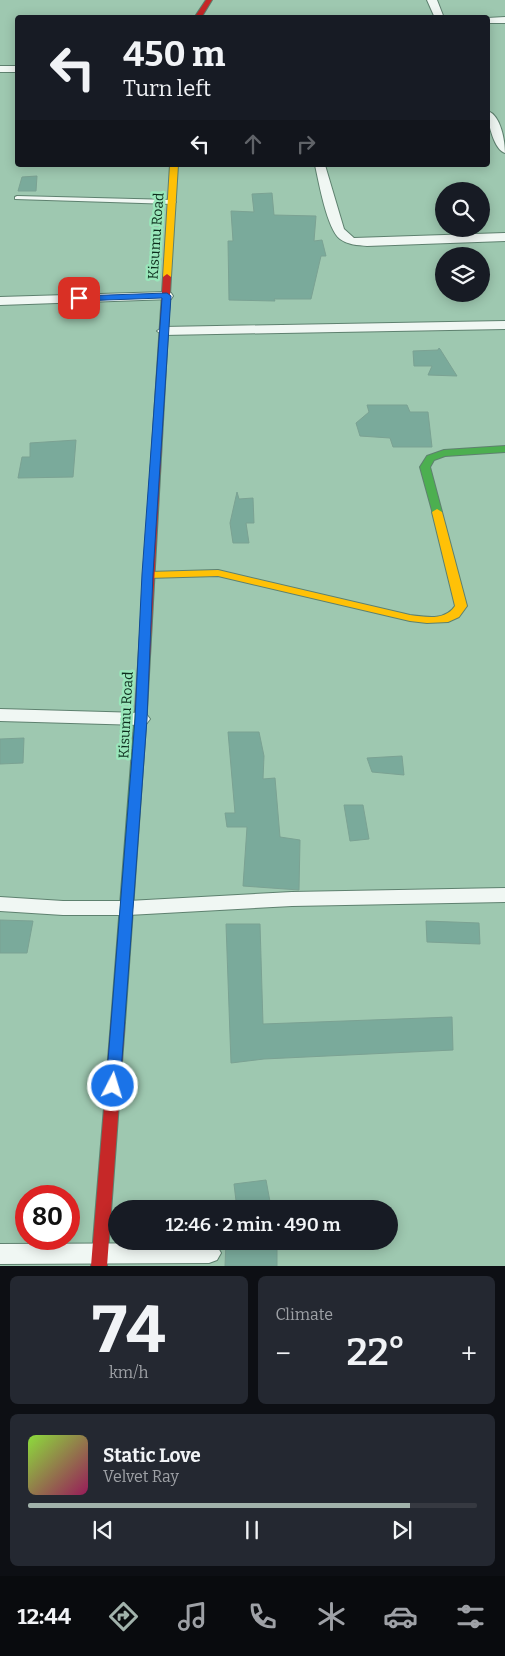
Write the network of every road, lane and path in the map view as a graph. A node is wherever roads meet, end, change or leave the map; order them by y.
1 (209, 0) edge
2 (432, 0) edge
3 (199, 15) edge
4 (439, 15) edge
5 (490, 20) edge
6 (505, 20) edge
7 (0, 69) edge
8 (15, 69) edge
9 (490, 117) edge
10 (501, 132) edge
11 (505, 150) edge
12 (174, 167) edge
13 (321, 167) edge
14 (17, 198) dead end
15 (173, 202) junction
16 (505, 237) edge
17 (167, 296) junction
18 (0, 301) edge
19 (505, 325) edge
20 (163, 331) junction
21 (505, 449) edge
22 (148, 574) junction
23 (0, 715) edge
24 (141, 719) junction
25 (505, 895) edge
26 (0, 904) edge
27 (128, 908) junction
28 (209, 1253) dead end
29 (0, 1254) edge
30 (100, 1260) edge

1 - 3 main road
2 - 4 street
5 - 6 street
7 - 8 street
9 - 10 street
10 - 11 street
12 - 15 main road, Kisumu Road
13 - 16 street
14 - 15 lane
15 - 17 main road, Kisumu Road
17 - 18 street
17 - 20 main road, Kisumu Road
19 - 20 street
20 - 22 main road, Kisumu Road
21 - 22 main road
22 - 24 main road, Kisumu Road
23 - 24 street
24 - 27 main road, Kisumu Road
25 - 27 street
26 - 27 street
27 - 30 main road, Kisumu Road
28 - 30 street
29 - 30 street

